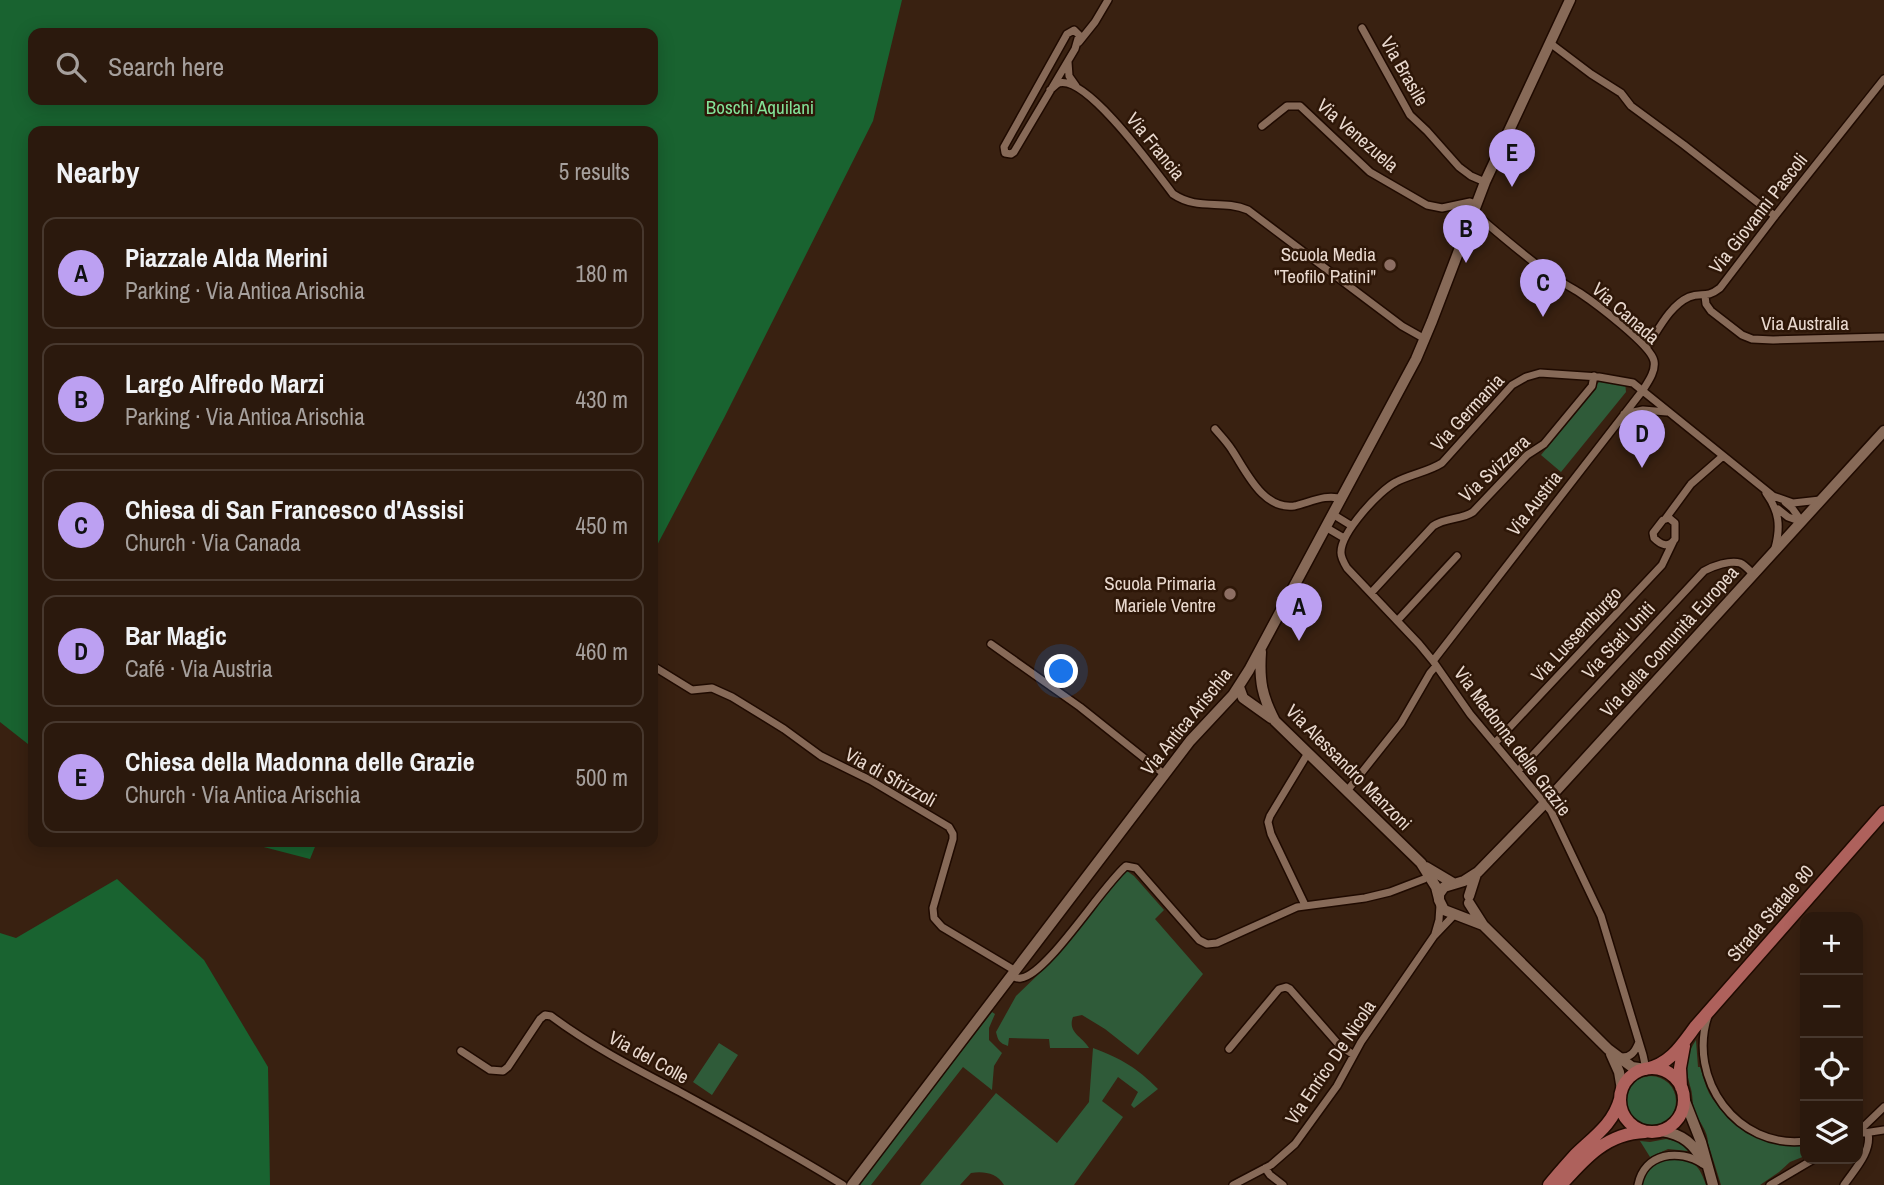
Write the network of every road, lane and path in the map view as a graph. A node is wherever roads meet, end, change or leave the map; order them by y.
1 (1108, 0) edge
2 (1570, 0) edge
3 (1095, 22) junction
4 (1362, 28) dead end
5 (1076, 30) junction
6 (1079, 42) junction
7 (1550, 43) junction
8 (1069, 59) junction
9 (1884, 79) edge
10 (1079, 89) junction
11 (1050, 90) junction
12 (1262, 125) dead end
13 (1485, 182) junction
14 (1475, 208) junction
15 (1774, 216) junction
16 (1704, 296) junction
17 (1884, 337) edge
18 (1425, 339) junction
19 (1646, 348) junction
20 (1654, 363) joint
21 (1594, 376) junction
22 (1643, 390) junction
23 (1671, 414) junction
24 (1623, 415) junction
25 (1214, 429) dead end
26 (1884, 431) edge
27 (1723, 456) junction
28 (1763, 490) junction
29 (1342, 499) junction
30 (1782, 500) junction
31 (1821, 500) junction
32 (1774, 506) junction
33 (1675, 507) junction
34 (1334, 515) junction
35 (1666, 518) junction
36 (1802, 522) junction
37 (1675, 523) junction
38 (1352, 526) junction
39 (1327, 528) junction
40 (1344, 538) junction
41 (1673, 542) junction
42 (1457, 556) dead end
43 (1771, 556) junction
44 (1754, 575) junction
45 (1371, 593) junction
46 (1397, 621) junction
47 (991, 644) dead end
48 (1261, 648) junction
49 (1434, 663) junction
50 (658, 669) edge
51 (1239, 687) junction
52 (1262, 707) junction
53 (1219, 710) junction
54 (1495, 743) junction
55 (1308, 753) junction
56 (1518, 771) junction
57 (1164, 774) junction
58 (1346, 791) junction
59 (1545, 803) junction
60 (1884, 813) edge
61 (1478, 872) junction
62 (1431, 874) junction
63 (1455, 883) junction
64 (1469, 899) junction
65 (1439, 902) junction
66 (1305, 905) junction
67 (1455, 914) junction
68 (1483, 925) junction
69 (1434, 936) junction
70 (1012, 972) junction
71 (1709, 1011) junction
72 (1686, 1039) junction
73 (1639, 1041) junction
74 (1229, 1049) dead end
75 (1608, 1049) junction
76 (461, 1051) dead end
77 (1354, 1055) junction
78 (1618, 1056) junction
79 (1646, 1069) junction
80 (1622, 1091) junction
81 (1682, 1092) junction
82 (1884, 1107) edge
83 (1863, 1130) edge
84 (1884, 1130) edge
85 (1655, 1131) junction
86 (1863, 1132) edge
87 (1863, 1135) edge
88 (1800, 1141) edge
89 (1863, 1156) edge
90 (1805, 1164) edge
91 (1858, 1164) edge
92 (1265, 1168) junction
93 (1793, 1171) junction
94 (1710, 1176) edge
95 (843, 1185) edge
96 (852, 1185) edge
97 (1233, 1185) edge
98 (1283, 1185) edge
99 (1549, 1185) edge
100 (1562, 1185) edge
101 (1638, 1185) edge
102 (1770, 1185) edge
103 (1780, 1185) edge
104 (1844, 1185) edge

1 - 3 street
2 - 7 street, Via Antica Arischia
3 - 5 street
3 - 6 street
4 - 13 street, Via Brasile
5 - 6 street
5 - 11 street
6 - 8 street
7 - 13 street, Via Antica Arischia
7 - 15 street
8 - 10 street
8 - 11 street
9 - 15 street, Via Giovanni Pascoli
10 - 11 street
10 - 18 street, Via Francia
12 - 14 street, Via Venezuela
13 - 14 street, Via Antica Arischia
14 - 18 street, Via Antica Arischia
14 - 19 street, Via Canada
15 - 16 street, Via Giovanni Pascoli
16 - 17 street, Via Australia
16 - 19 street, Via Giovanni Pascoli
18 - 29 street, Via Antica Arischia
19 - 20 street, Via Canada
20 - 22 street, Via Austria
21 - 22 street, Via Germania
21 - 38 street, Via Germania
21 - 45 street, Via Svizzera
22 - 23 street, Via Germania
22 - 24 street, Via Austria
23 - 24 street
23 - 27 street, Via Germania
24 - 49 street, Via Austria
25 - 29 street
26 - 31 street, Via della Comunità Europea
27 - 28 street, Via Germania
27 - 33 street
28 - 30 street, Via Germania
28 - 32 street, Via Germania
29 - 34 street, Via Antica Arischia
30 - 31 street, Via Germania
30 - 36 street, Via Germania
31 - 36 street, Via della Comunità Europea
32 - 36 street, Via Germania
32 - 43 street
33 - 35 street
33 - 37 street, Via Lussemburgo
34 - 38 street
34 - 39 street, Via Antica Arischia
35 - 37 street
35 - 41 street
36 - 43 street, Via della Comunità Europea
37 - 41 street, Via Lussemburgo
38 - 40 street, Via Germania
39 - 40 street
39 - 48 street, Via Antica Arischia
40 - 45 street, Via Madonna delle Grazie
41 - 54 street, Via Lussemburgo
42 - 46 street
43 - 44 street, Via della Comunità Europea
44 - 56 street, Via Stati Uniti
44 - 59 street, Via della Comunità Europea
45 - 46 street, Via Madonna delle Grazie
46 - 49 street, Via Madonna delle Grazie
47 - 57 street
48 - 51 street, Via Antica Arischia
48 - 52 street, Via Alessandro Manzoni
49 - 54 street, Via Madonna delle Grazie
49 - 58 street, Via Austria
50 - 70 street, Via di Sfrizzoli
51 - 52 street
51 - 53 street, Via Antica Arischia
52 - 53 street
52 - 55 street, Via Alessandro Manzoni
53 - 57 street, Via Antica Arischia
54 - 56 street, Via Madonna delle Grazie
55 - 58 street, Via Alessandro Manzoni
55 - 66 street
56 - 59 street, Via Madonna delle Grazie
57 - 70 street, Via Antica Arischia
58 - 62 street, Via Alessandro Manzoni
59 - 61 street, Via della Comunità Europea
59 - 73 street, Via Madonna delle Grazie
60 - 71 main road, Strada Statale 80
61 - 63 street, Via della Comunità Europea
61 - 64 street, Via della Comunità Europea
62 - 63 street, Via Alessandro Manzoni
62 - 65 street
62 - 66 street
63 - 64 street
63 - 65 street
64 - 67 street
64 - 68 street
65 - 67 street
65 - 69 street, Via Enrico De Nicola
66 - 70 street
67 - 68 street
67 - 69 street, Via Enrico De Nicola
68 - 75 street
69 - 77 street, Via Enrico De Nicola
70 - 96 street, Via Antica Arischia
71 - 72 main road, Strada Statale 80
71 - 88 street
72 - 79 main road, Strada Statale 80
72 - 81 main road
73 - 78 street
73 - 79 street, Via Madonna delle Grazie
74 - 77 street
75 - 78 street
75 - 80 street
76 - 95 street, Via del Colle
77 - 92 street, Via Enrico De Nicola
78 - 79 street
79 - 80 main road
79 - 81 main road
80 - 85 main road
80 - 99 main road
81 - 85 main road
81 - 94 street
82 - 83 street
84 - 86 street
85 - 94 street
85 - 100 main road
87 - 89 street
90 - 93 street
91 - 104 street
92 - 97 street, Via Enrico De Nicola
92 - 98 street
93 - 102 street
93 - 103 street
94 - 101 street

